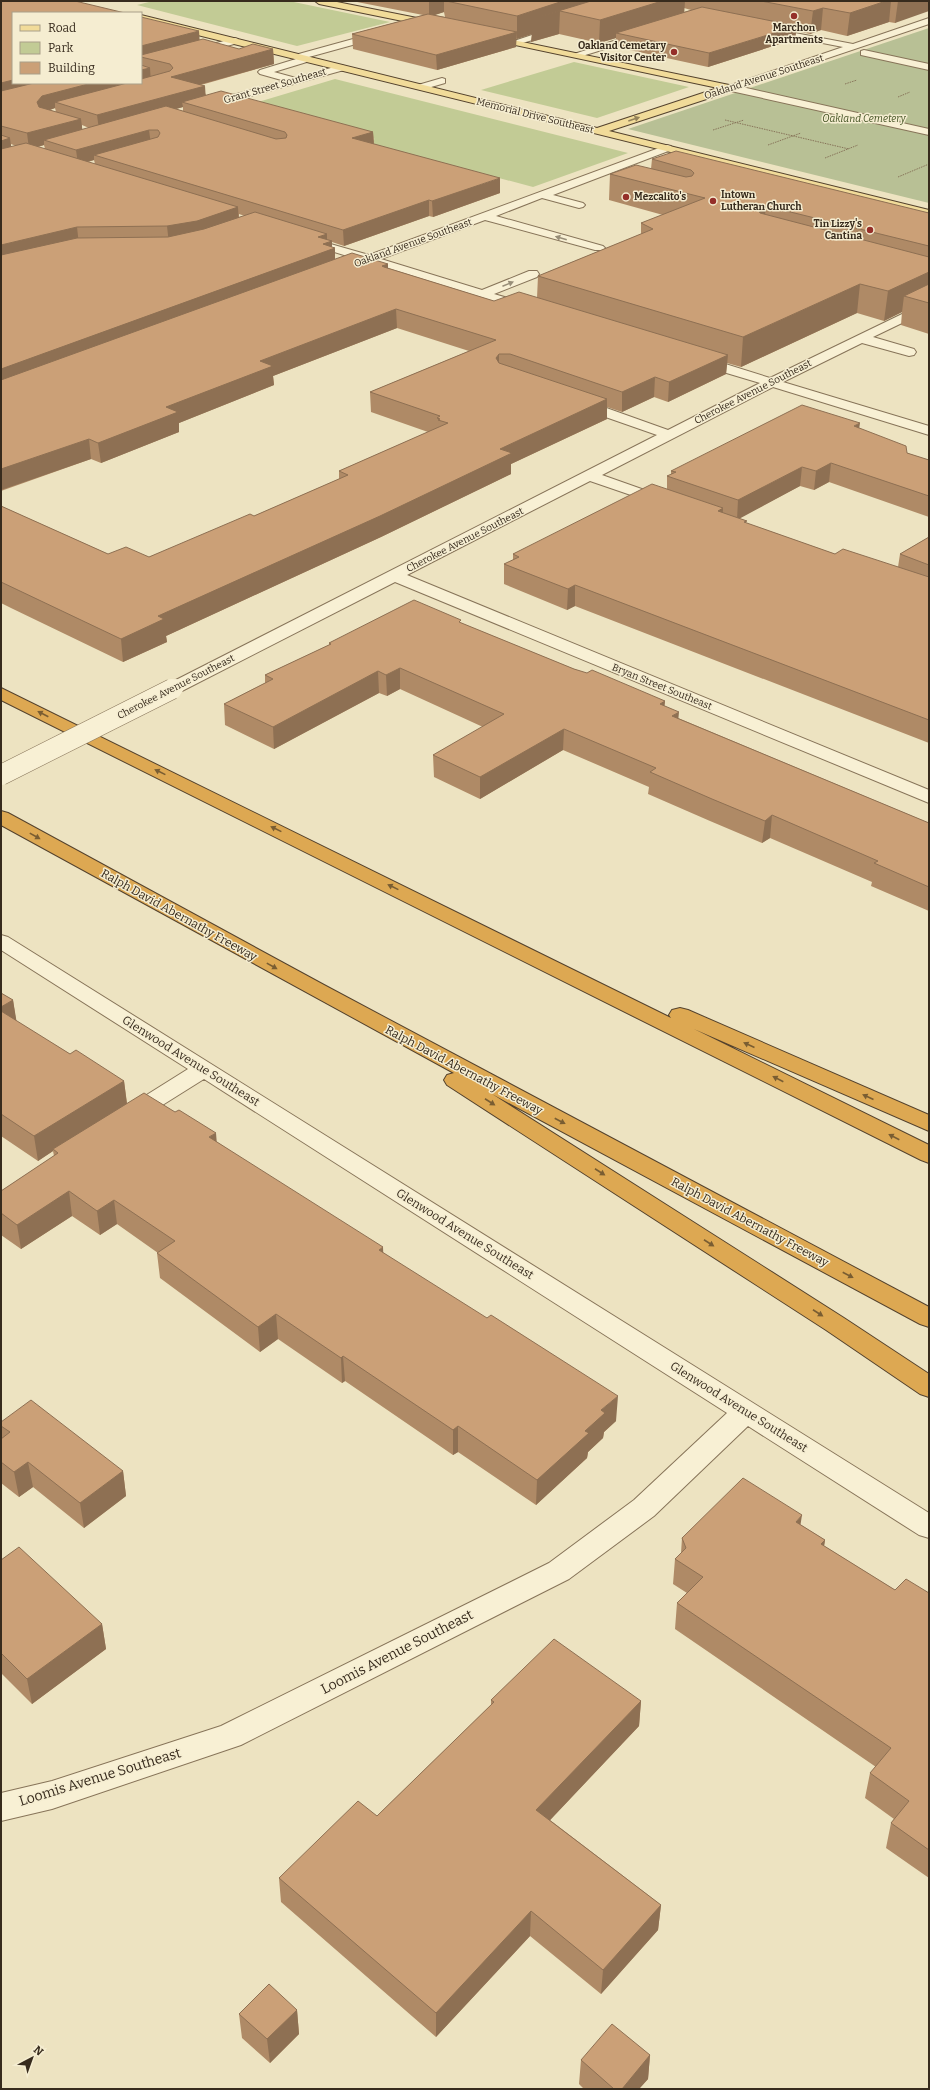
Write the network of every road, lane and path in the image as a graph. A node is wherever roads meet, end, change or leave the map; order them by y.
1 (319, 1) edge
2 (142, 18) edge
3 (929, 21) edge
4 (423, 22) junction
5 (443, 22) edge
6 (753, 26) edge
7 (565, 27) edge
8 (405, 28) edge
9 (656, 30) edge
10 (390, 32) edge
11 (480, 34) edge
12 (235, 42) junction
13 (516, 42) junction
14 (852, 46) junction
15 (886, 46) dead end
16 (546, 48) junction
17 (204, 50) junction
18 (271, 50) junction
19 (531, 52) edge
20 (579, 54) junction
21 (226, 55) edge
22 (253, 55) edge
23 (302, 58) junction
24 (142, 66) edge
25 (929, 67) edge
26 (341, 68) junction
27 (295, 80) junction
28 (442, 81) dead end
29 (421, 88) junction
30 (731, 88) junction
31 (204, 106) edge
32 (722, 119) dead end
33 (905, 127) junction
34 (597, 131) junction
35 (929, 132) edge
36 (667, 148) junction
37 (849, 149) junction
38 (639, 159) junction
39 (822, 160) dead end
40 (658, 164) dead end
41 (924, 166) dead end
42 (929, 168) edge
43 (594, 176) junction
44 (609, 180) dead end
45 (802, 182) junction
46 (786, 188) edge
47 (542, 195) junction
48 (579, 205) dead end
49 (924, 212) edge
50 (484, 216) junction
51 (903, 218) edge
52 (293, 236) edge
53 (599, 248) dead end
54 (370, 259) junction
55 (349, 266) edge
56 (533, 274) dead end
57 (483, 294) junction
58 (534, 300) edge
59 (929, 305) edge
60 (521, 306) junction
61 (543, 312) edge
62 (861, 338) junction
63 (909, 352) dead end
64 (688, 357) edge
65 (772, 382) junction
66 (568, 399) edge
67 (929, 430) edge
68 (670, 435) junction
69 (590, 476) junction
70 (676, 505) edge
71 (395, 576) junction
72 (1, 693) edge
73 (1, 775) edge
74 (929, 797) edge
75 (1, 817) edge
76 (428, 904) junction
77 (1, 941) edge
78 (316, 990) junction
79 (204, 1069) junction
80 (929, 1124) edge
81 (109, 1129) edge
82 (929, 1155) edge
83 (929, 1318) edge
84 (929, 1387) edge
85 (746, 1411) junction
86 (929, 1527) edge
87 (1, 1807) edge

1 - 4 main road
2 - 12 main road, Memorial Drive Southeast
3 - 14 street, Oakland Avenue Southeast
4 - 5 main road
4 - 8 street
6 - 14 street
7 - 13 street
9 - 20 street
10 - 23 street, Grant Street Southeast
11 - 13 main road
12 - 17 street
12 - 18 main road, Memorial Drive Southeast
13 - 16 main road
14 - 30 street, Oakland Avenue Southeast
15 - 25 street
16 - 19 street
16 - 20 main road
17 - 21 street
17 - 24 street
18 - 22 street
18 - 23 main road, Memorial Drive Southeast
20 - 30 main road
23 - 26 main road, Memorial Drive Southeast
23 - 27 street, Grant Street Southeast
26 - 27 street, Grant Street Southeast
26 - 29 main road, Memorial Drive Southeast
27 - 31 street, Grant Street Southeast
28 - 29 street
29 - 34 main road, Memorial Drive Southeast
30 - 33 street
34 -> 30 main road, Oakland Avenue Southeast
32 - 37 path
33 - 35 street
33 - 37 path
34 - 36 main road, Memorial Drive Southeast
36 - 38 street, Oakland Avenue Southeast
36 - 45 main road, Memorial Drive Southeast
37 - 39 path
38 - 40 street
38 - 43 street, Oakland Avenue Southeast
41 - 42 path
43 - 44 street
43 - 47 street, Oakland Avenue Southeast
45 - 46 street
45 - 49 main road, Memorial Drive Southeast
47 - 48 street
47 - 50 street, Oakland Avenue Southeast
49 - 51 street
53 -> 50 street
50 - 54 street, Oakland Avenue Southeast
52 - 54 street
54 - 55 street, Oakland Avenue Southeast
54 - 57 street
57 -> 56 street
57 - 60 street
58 - 60 street
59 - 62 street, Cherokee Avenue Southeast
60 - 61 street
62 - 63 street
62 - 65 street, Cherokee Avenue Southeast
64 - 65 street
65 - 67 street
65 - 68 street, Cherokee Avenue Southeast
66 - 68 street
68 - 69 street, Cherokee Avenue Southeast
69 - 70 street
69 - 71 street, Cherokee Avenue Southeast
71 - 73 street, Cherokee Avenue Southeast, bridge
71 - 74 street, Bryan Street Southeast
76 -> 72 highway
75 -> 78 highway, Ralph David Abernathy Freeway
80 -> 76 highway
82 -> 76 highway
77 - 79 street, Glenwood Avenue Southeast
78 -> 83 highway, Ralph David Abernathy Freeway
78 -> 84 highway
79 - 81 street
79 - 85 street, Glenwood Avenue Southeast
85 - 86 street, Glenwood Avenue Southeast
85 - 87 street, Loomis Avenue Southeast

